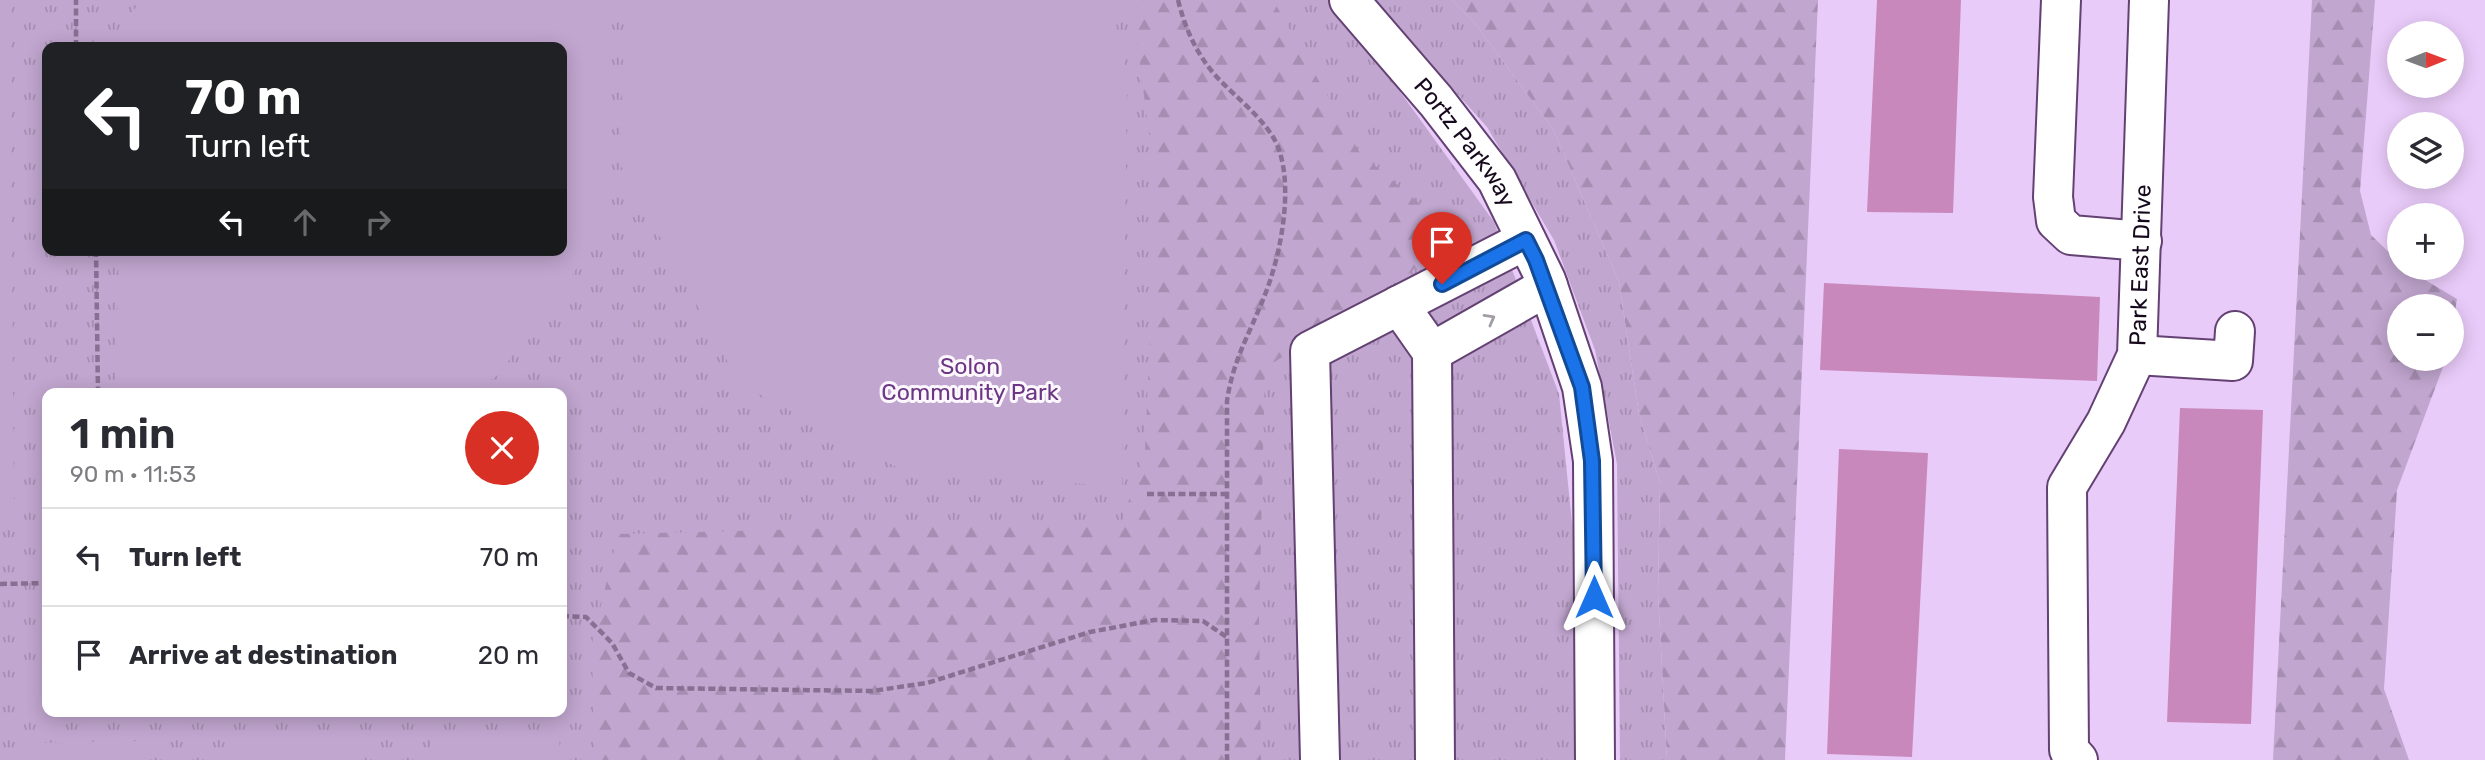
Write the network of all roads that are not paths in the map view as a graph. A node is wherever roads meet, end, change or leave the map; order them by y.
1 (1349, 0) edge
2 (2060, 0) edge
3 (2149, 0) edge
4 (1526, 240) junction
5 (2142, 242) junction
6 (1548, 286) junction
7 (1399, 305) junction
8 (2235, 331) dead end
9 (1432, 352) junction
10 (2137, 355) junction
11 (1320, 760) edge
12 (1435, 760) edge
13 (1595, 760) edge
14 (2078, 760) edge

1 - 4 street, Portz Parkway
2 - 5 street
3 - 5 street, Park East Drive
4 - 6 street, Portz Parkway
4 - 7 street
5 - 10 street, Park East Drive
9 -> 6 street
6 - 13 street, Portz Parkway
7 - 9 street
7 - 11 street
8 - 10 street
9 - 12 street
10 - 14 street, Park East Drive

